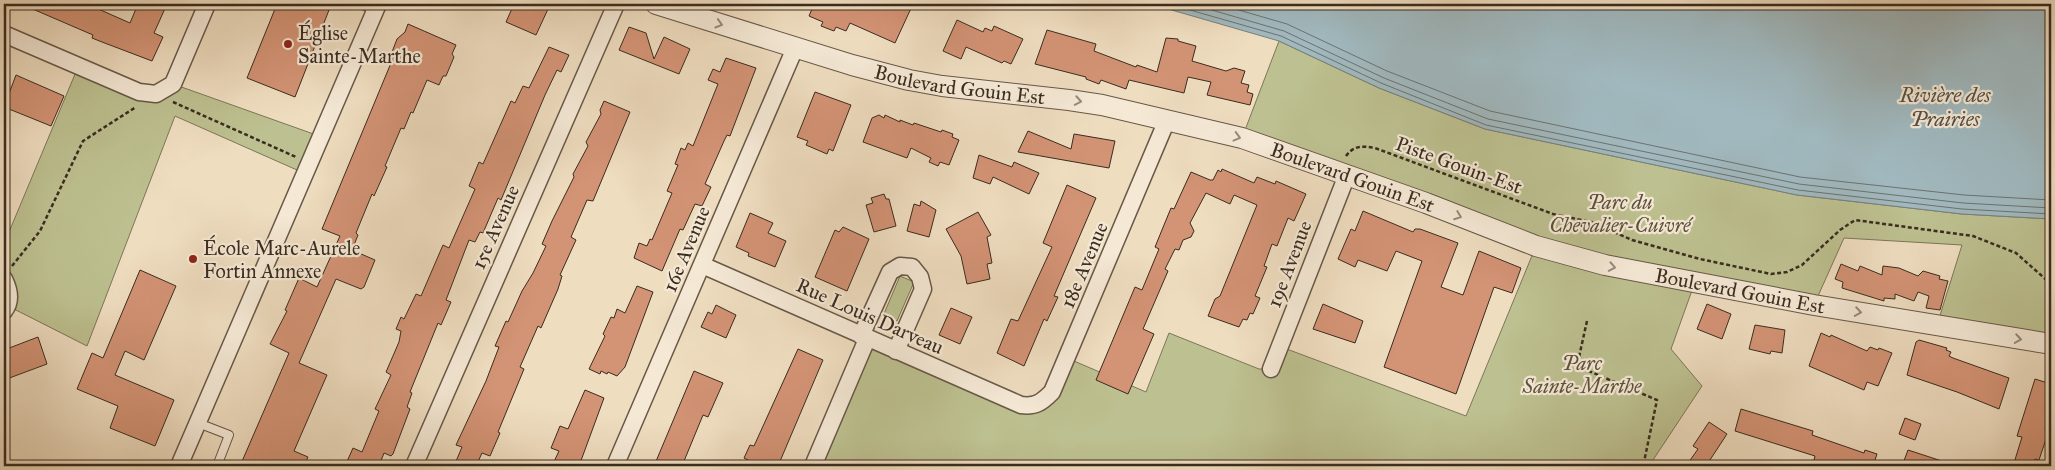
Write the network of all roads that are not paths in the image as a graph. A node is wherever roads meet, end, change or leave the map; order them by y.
1 (207, 4) edge
2 (360, 4) edge
3 (616, 4) edge
4 (656, 4) edge
5 (377, 7) edge
6 (4, 34) edge
7 (795, 48) junction
8 (1167, 120) junction
9 (1340, 173) junction
10 (702, 265) junction
11 (7, 274) edge
12 (4, 311) edge
13 (864, 338) junction
14 (2051, 344) edge
15 (896, 351) junction
16 (1271, 369) dead end
17 (1021, 405) joint
18 (198, 423) junction
19 (184, 465) edge
20 (217, 466) edge
21 (414, 466) edge
22 (615, 466) edge
23 (813, 466) edge

1 - 6 street
2 - 5 lane
3 - 21 street, 15e Avenue
4 -> 7 street, Boulevard Gouin Est
5 - 18 street
7 -> 8 street, Boulevard Gouin Est
7 - 10 street, 16e Avenue
8 -> 9 street, Boulevard Gouin Est
8 - 17 street, 18e Avenue
9 -> 14 street, Boulevard Gouin Est
9 - 16 street, 19e Avenue
10 - 13 street, Rue Louis Darveau
10 - 22 street, 16e Avenue
11 - 12 street
13 - 15 street, Rue Louis Darveau
13 - 15 street
13 - 23 street
15 - 17 street, Rue Louis Darveau
18 - 19 street
18 - 20 lane

